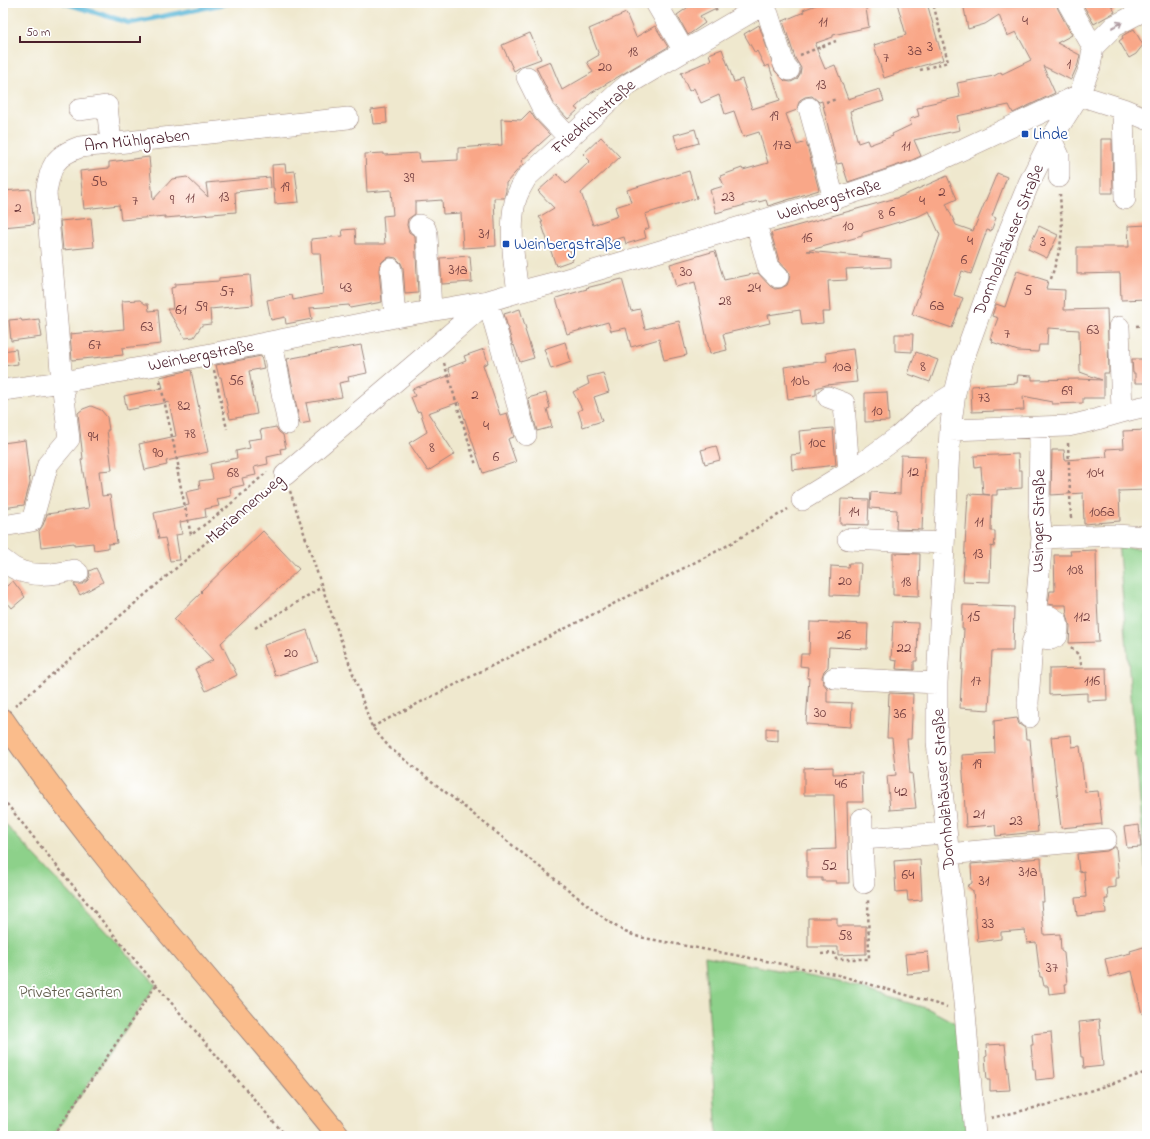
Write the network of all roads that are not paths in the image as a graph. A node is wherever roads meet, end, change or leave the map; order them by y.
1 (656, 3) edge
2 (1068, 3) edge
3 (765, 4) edge
4 (1143, 8) edge
5 (1093, 47) junction
6 (684, 51) junction
7 (794, 62) road end
8 (527, 77) dead end
9 (1079, 94) junction
10 (810, 108) dead end
11 (1123, 109) junction
12 (79, 110) dead end
13 (348, 118) dead end
14 (1147, 119) edge
15 (569, 138) junction
16 (1051, 139) junction
17 (111, 144) junction
18 (1059, 178) road end
19 (834, 199) junction
20 (1125, 199) dead end
21 (756, 223) junction
22 (419, 225) dead end
23 (391, 269) dead end
24 (778, 277) dead end
25 (518, 292) junction
26 (488, 301) junction
27 (431, 311) junction
28 (395, 317) junction
29 (1119, 327) dead end
30 (272, 343) junction
31 (62, 382) junction
32 (3, 390) edge
33 (955, 393) junction
34 (828, 397) dead end
35 (858, 405) dead end
36 (1147, 406) edge
37 (1122, 411) junction
38 (288, 424) dead end
39 (1040, 427) junction
40 (950, 430) junction
41 (526, 435) dead end
42 (855, 468) junction
43 (276, 473) road end
44 (802, 500) road end
45 (3, 526) edge
46 (1147, 537) edge
47 (1042, 538) junction
48 (848, 539) dead end
49 (944, 543) junction
50 (3, 560) edge
51 (78, 573) dead end
52 (834, 678) dead end
53 (937, 683) junction
54 (6, 716) edge
55 (1029, 717) dead end
56 (862, 818) dead end
57 (946, 833) junction
58 (862, 839) junction
59 (1106, 839) dead end
60 (948, 854) junction
61 (864, 883) road end
62 (975, 1128) edge
63 (339, 1136) edge

1 - 6 street
2 - 5 street
3 - 6 street, Friedrichstraße
3 - 7 street
5 -> 4 street
5 - 9 street, Dornholzhäuser Straße
6 - 15 street, Friedrichstraße
8 - 15 street
9 - 11 street
9 - 16 street, Dornholzhäuser Straße
9 - 19 street, Weinbergstraße
10 - 19 street
11 - 14 street
11 - 20 street
12 - 17 street
13 - 17 street, Am Mühlgraben
15 - 25 street, Friedrichstraße
16 - 18 street
16 - 33 street, Dornholzhäuser Straße
17 - 31 street, Am Mühlgraben
19 - 21 street, Weinbergstraße
21 - 24 street
21 - 25 street, Weinbergstraße
22 - 27 street
23 - 28 street
25 - 26 street, Weinbergstraße
26 - 27 street, Weinbergstraße
26 - 41 street
26 - 43 street, Mariannenweg
27 - 28 street, Weinbergstraße
28 - 30 street, Weinbergstraße
29 - 37 street
30 - 31 street, Weinbergstraße
30 - 38 street
31 - 32 street, Weinbergstraße
31 - 45 street, Am Mühlgraben
33 - 40 street, Dornholzhäuser Straße
33 - 42 street
34 - 42 street
35 - 42 street
36 - 37 street
37 - 39 street
39 - 40 street
39 - 47 street, Usinger Straße
40 - 49 street, Dornholzhäuser Straße
42 - 44 street
46 - 47 street
47 - 55 street, Usinger Straße
48 - 49 street
49 - 53 street, Dornholzhäuser Straße
50 - 51 street
52 - 53 street
53 - 57 street, Dornholzhäuser Straße
54 - 63 main road
56 - 58 street
57 - 58 street
57 - 60 street, Dornholzhäuser Straße
58 - 61 street
59 - 60 street
60 - 62 street, Dornholzhäuser Straße

